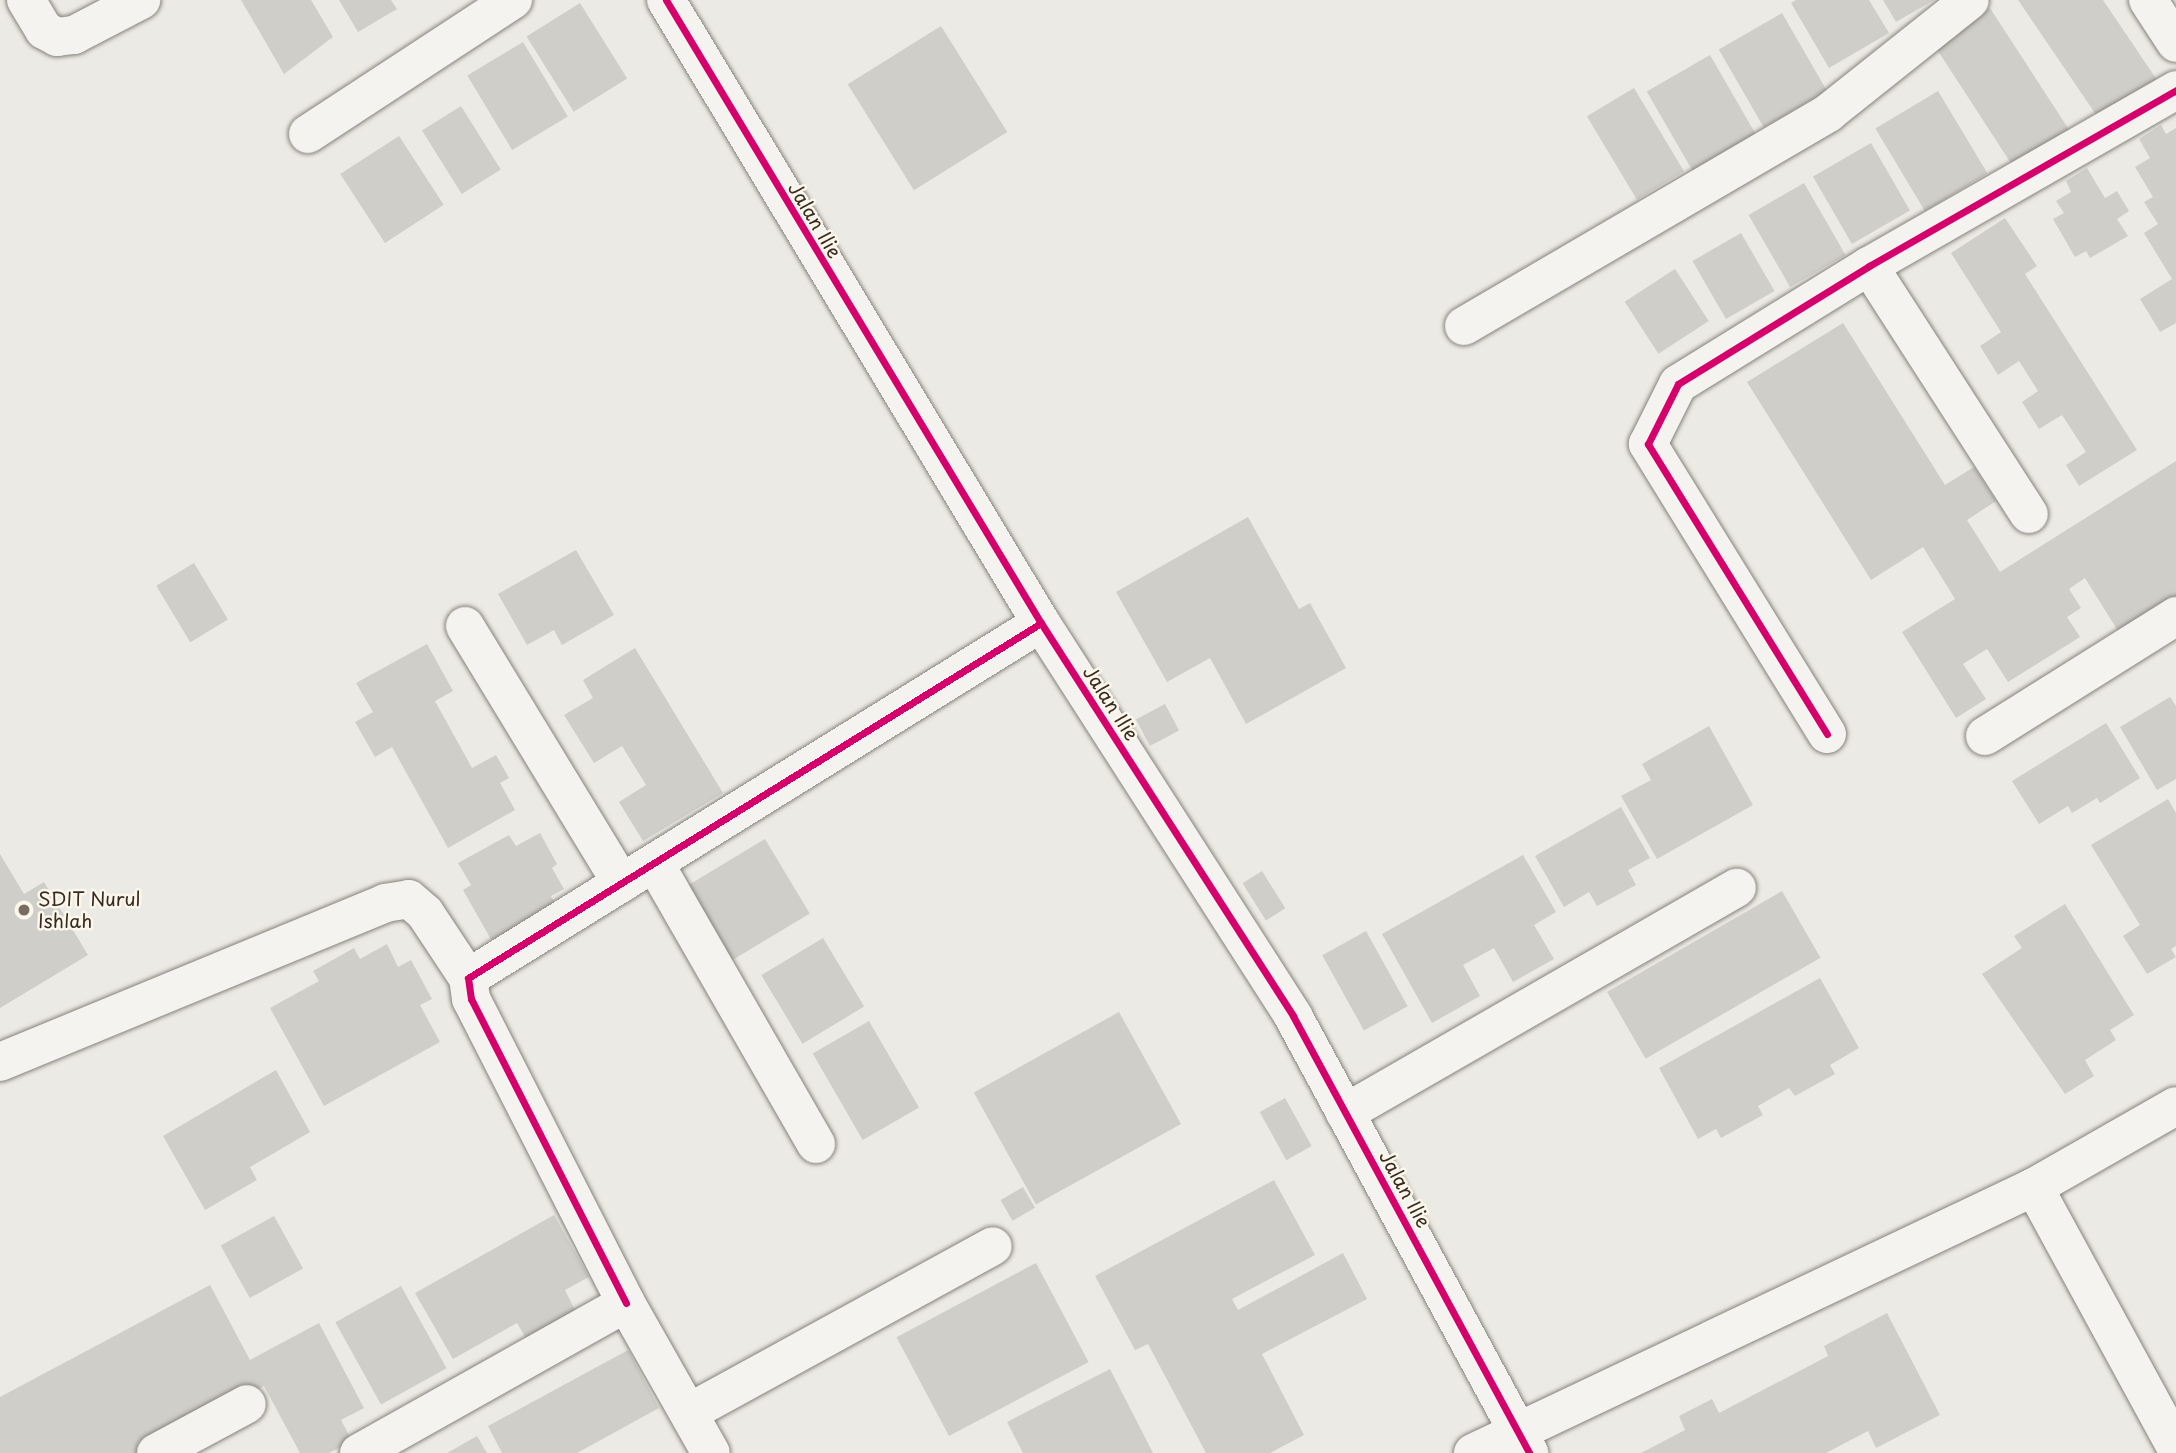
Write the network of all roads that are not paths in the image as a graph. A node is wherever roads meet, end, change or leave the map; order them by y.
1 (26, 0) edge
2 (141, 0) edge
3 (513, 0) edge
4 (666, 0) edge
5 (1970, 0) edge
6 (2148, 0) edge
7 (2176, 43) edge
8 (2176, 90) edge
9 (308, 134) dead end
10 (1869, 266) junction
11 (1464, 326) dead end
12 (2029, 514) dead end
13 (2176, 616) edge
14 (1041, 624) junction
15 (464, 626) dead end
16 (1827, 734) dead end
17 (1985, 736) dead end
18 (655, 864) junction
19 (621, 883) junction
20 (1737, 888) dead end
21 (468, 978) junction
22 (0, 1062) edge
23 (2176, 1106) edge
24 (1345, 1113) junction
25 (816, 1144) dead end
26 (2034, 1187) junction
27 (993, 1247) dead end
28 (626, 1303) junction
29 (247, 1404) dead end
30 (690, 1412) junction
31 (1524, 1442) edge
32 (2176, 1447) edge
33 (156, 1453) edge
34 (359, 1453) edge
35 (710, 1453) edge
36 (1473, 1453) edge

1 - 2 street
3 - 9 street
4 - 14 street, Jalan Ilie
5 - 11 street
6 - 7 street
8 - 10 street
10 - 12 street
10 - 16 street
13 - 17 street
14 - 18 street
14 - 24 street, Jalan Ilie
15 - 19 street
18 - 19 street
18 - 25 street
19 - 21 street
20 - 24 street
21 - 22 street
21 - 28 street
23 - 26 street
24 - 31 street, Jalan Ilie
26 - 31 street
26 - 32 street
27 - 30 street
28 - 30 street
28 - 34 street
29 - 33 street
30 - 35 street
31 - 36 street

